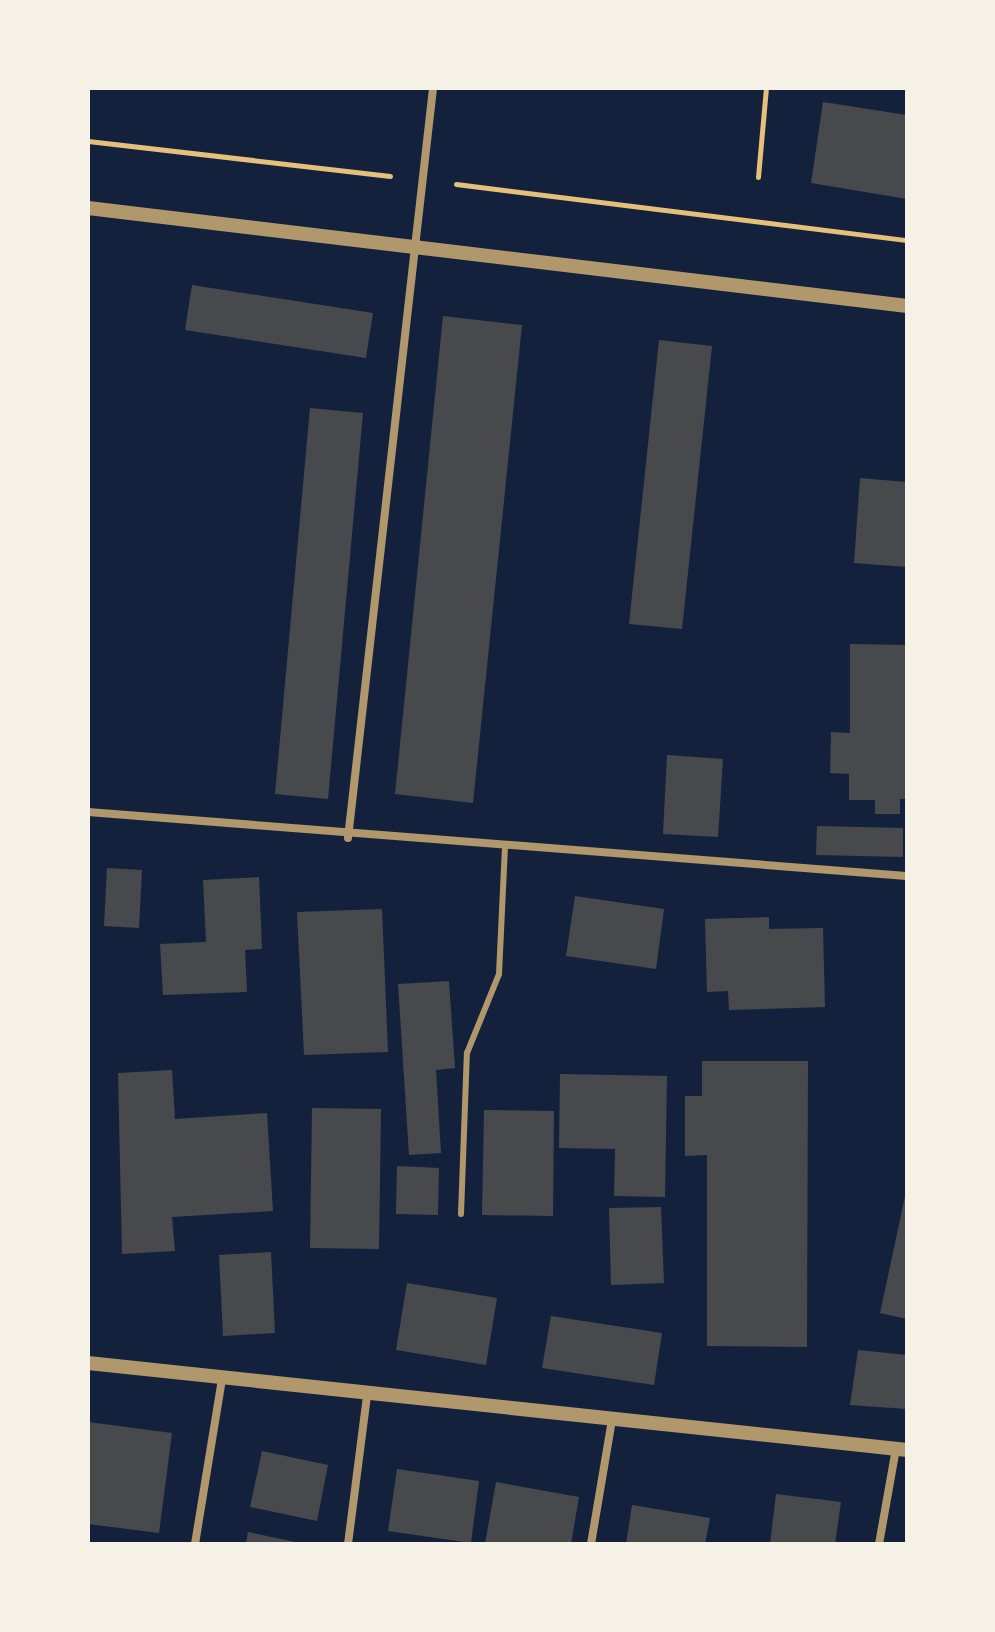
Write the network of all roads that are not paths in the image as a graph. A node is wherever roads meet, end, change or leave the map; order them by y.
1 (433, 88) edge
2 (88, 208) edge
3 (417, 247) junction
4 (907, 306) edge
5 (88, 812) edge
6 (348, 838) junction
7 (505, 849) junction
8 (907, 876) edge
9 (461, 1214) dead end
10 (88, 1363) edge
11 (222, 1380) junction
12 (367, 1395) junction
13 (612, 1420) junction
14 (902, 1449) edge
15 (195, 1544) edge
16 (348, 1544) edge
17 (591, 1544) edge
18 (879, 1544) edge

1 - 3 street
2 - 3 street
3 - 4 street
3 - 6 street
5 - 6 street
6 - 7 street
7 - 8 street
7 - 9 lane
10 - 11 street
11 - 12 street
11 - 15 street
12 - 13 street
12 - 16 street
13 - 14 street
13 - 17 street
14 - 18 street

